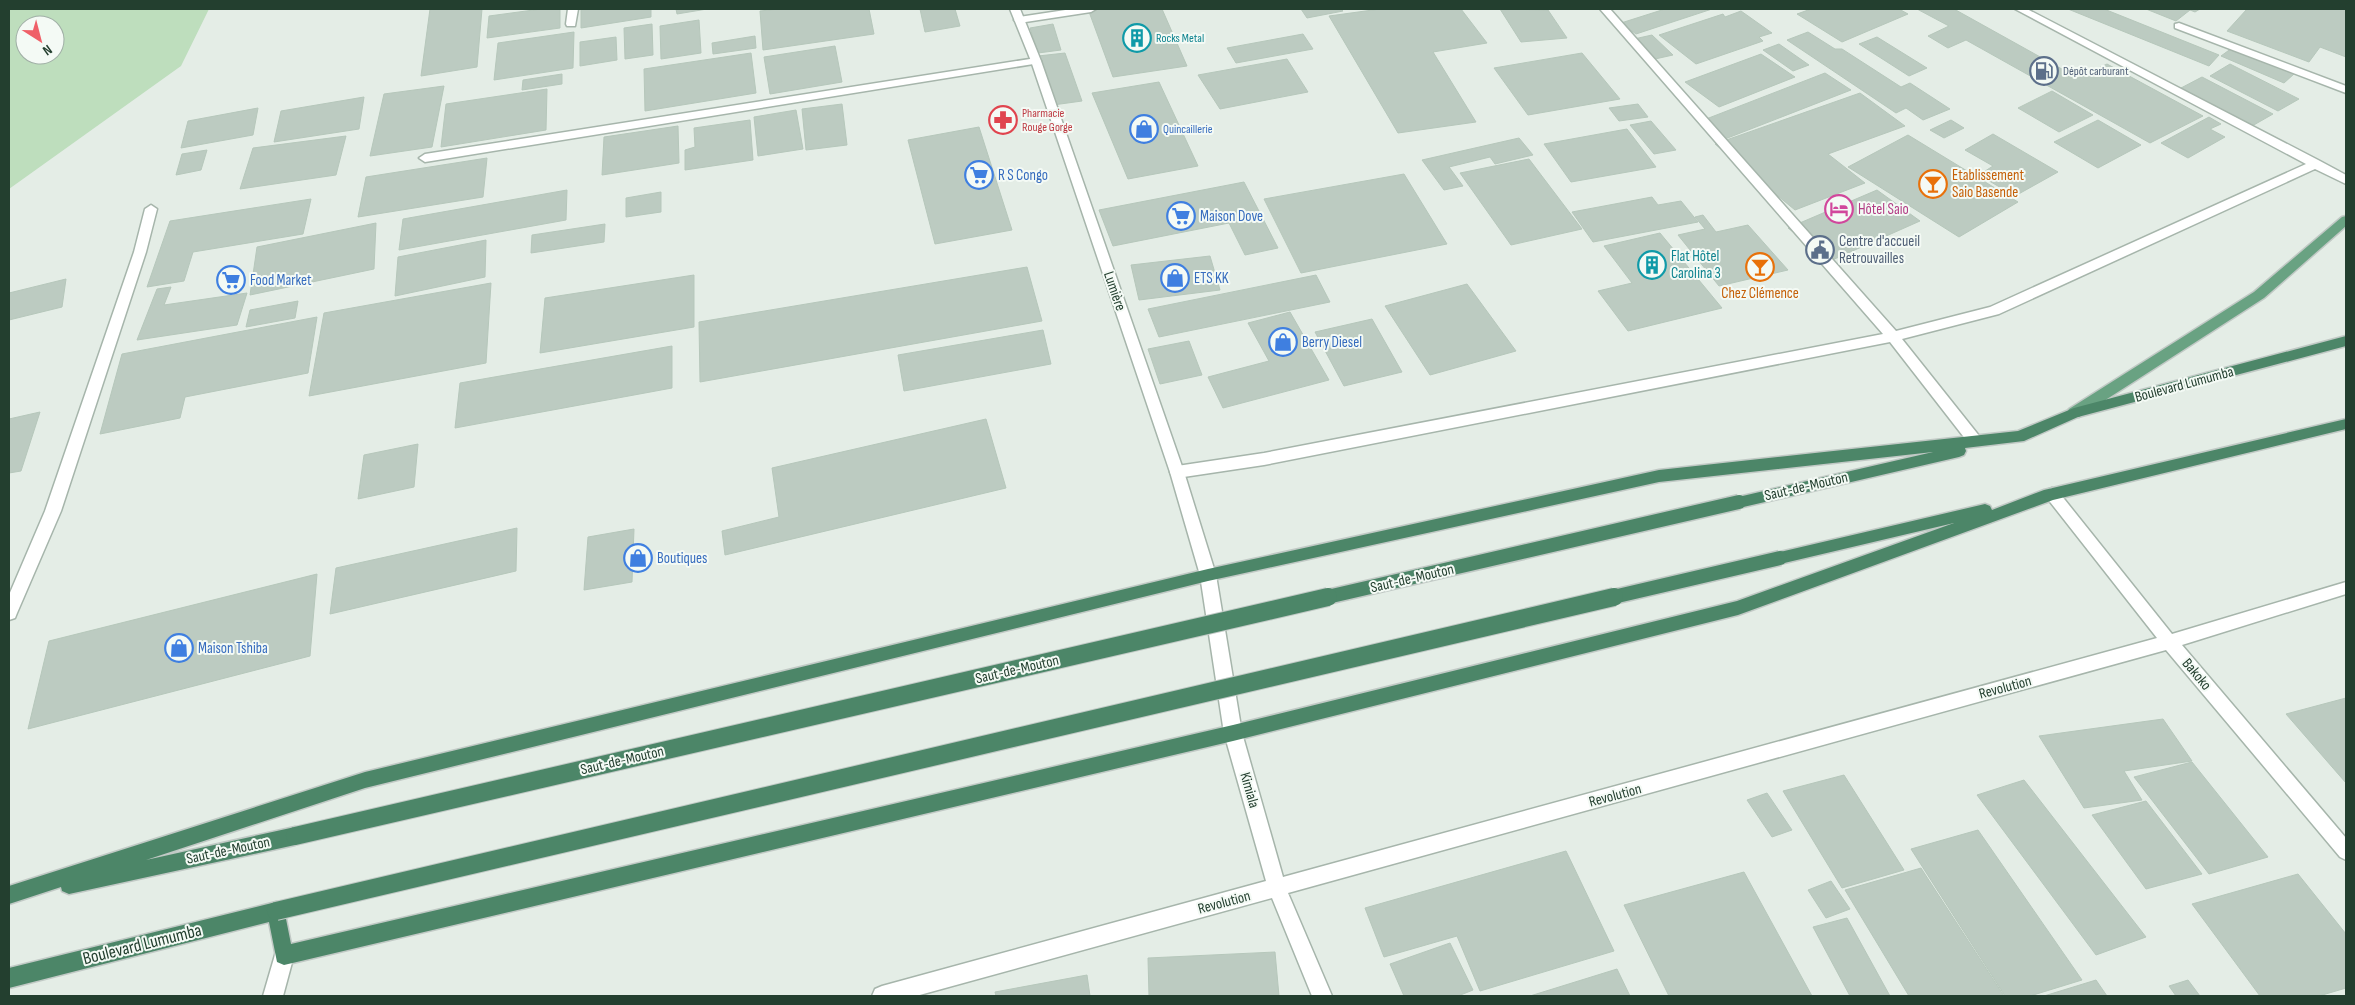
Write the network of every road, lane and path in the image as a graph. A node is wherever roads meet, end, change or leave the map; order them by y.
1 (573, 9) edge
2 (1091, 9) edge
3 (1605, 9) edge
4 (2020, 9) edge
5 (1017, 14) edge
6 (571, 24) dead end
7 (2179, 26) dead end
8 (1036, 61) junction
9 (2346, 90) edge
10 (425, 158) dead end
11 (2316, 164) junction
12 (2346, 180) edge
13 (151, 209) dead end
14 (2346, 220) edge
15 (1894, 337) junction
16 (2346, 341) edge
17 (2074, 413) junction
18 (2346, 424) edge
19 (2024, 436) junction
20 (1976, 441) junction
21 (1178, 472) junction
22 (2052, 494) junction
23 (1208, 575) junction
24 (2346, 588) edge
25 (9, 613) edge
26 (2169, 642) junction
27 (1234, 733) junction
28 (2346, 851) edge
29 (1277, 888) junction
30 (9, 897) edge
31 (276, 911) junction
32 (284, 955) junction
33 (9, 978) edge
34 (273, 996) edge
35 (882, 996) edge
36 (1322, 996) edge

1 - 6 street
2 - 5 street
3 - 15 street
4 - 11 street
5 - 8 street, Lumière
7 - 9 street
8 - 10 street
8 - 21 street, Lumière
11 - 12 street
11 - 15 street
13 - 25 street
14 - 17 main road
15 - 20 street
15 - 21 street
16 - 17 highway, Boulevard Lumumba
17 - 19 highway, Boulevard Lumumba
18 - 22 highway
19 - 20 highway
19 - 30 highway, Saut-de-Mouton, bridge
20 - 23 highway
21 - 23 street, Lumière
22 - 26 street, Bakoko
22 - 27 highway
22 - 31 highway, bridge
23 - 27 street, Kimiala
23 - 30 highway
24 - 26 street, Revolution
26 - 28 street, Bakoko
26 - 29 street, Revolution
27 - 29 street, Kimiala
27 - 32 highway
29 - 35 street, Revolution
29 - 36 street, Kimiala
31 - 32 highway
31 - 33 highway, Boulevard Lumumba
32 - 34 street

